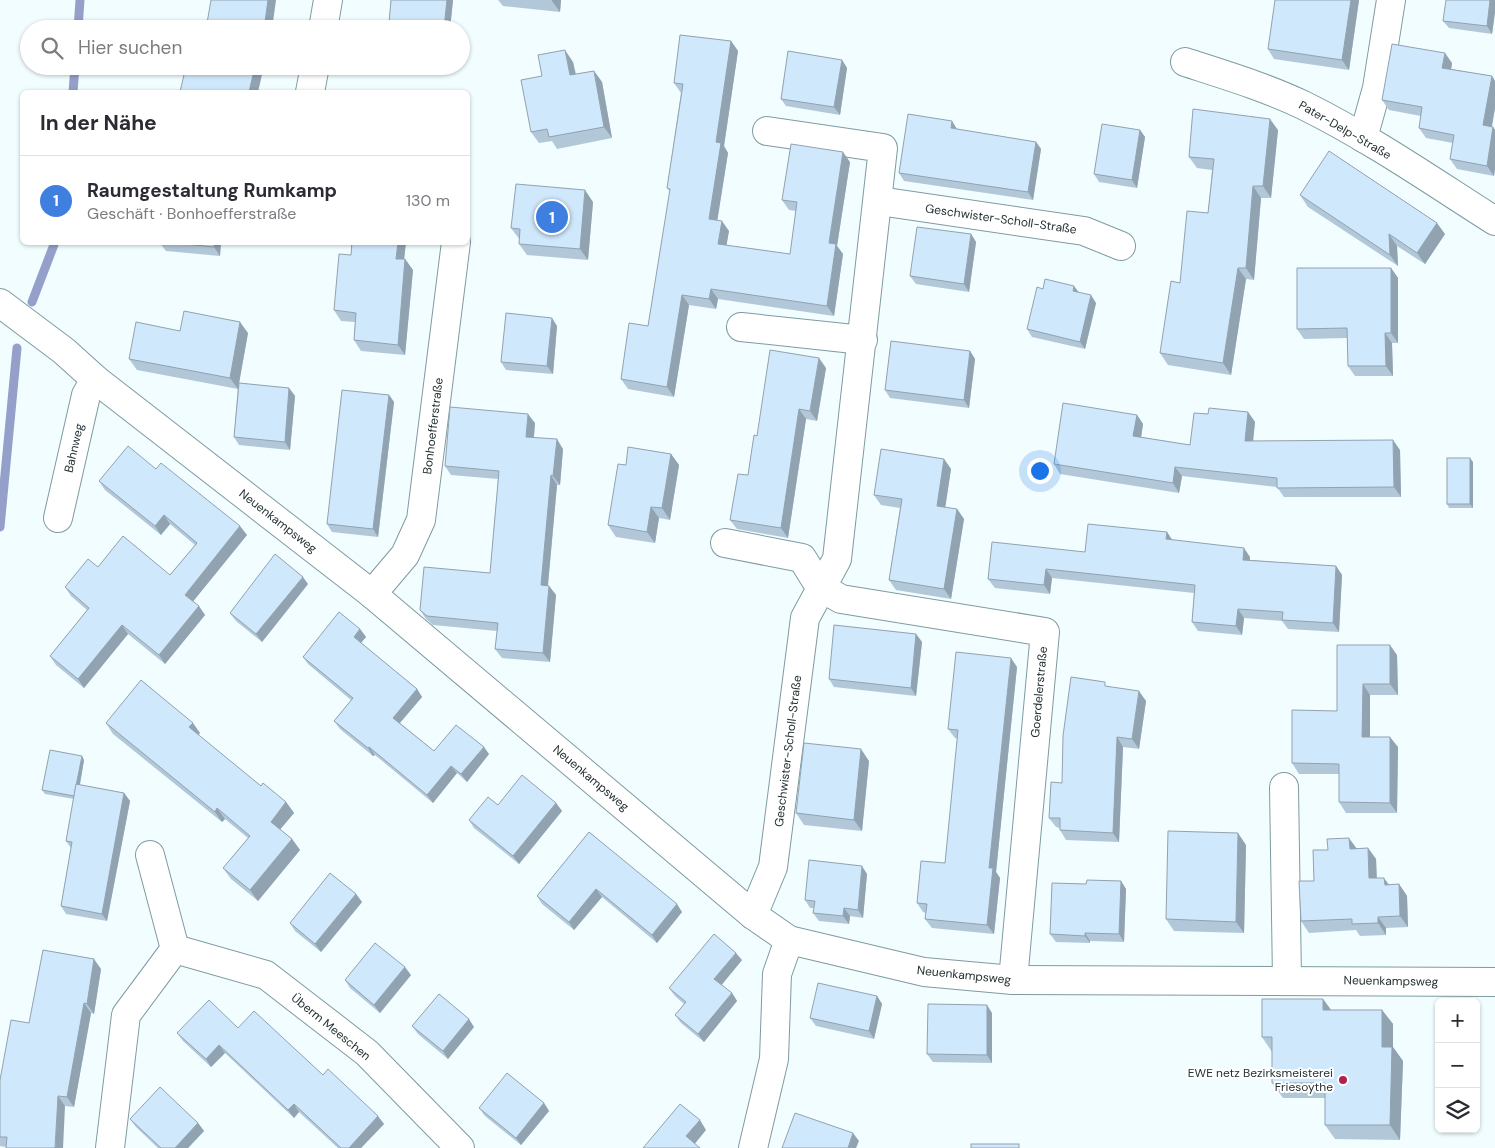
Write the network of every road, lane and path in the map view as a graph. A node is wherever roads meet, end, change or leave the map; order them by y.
1 (328, 0) edge
2 (1391, 0) edge
3 (325, 20) edge
4 (1185, 62) dead end
5 (313, 75) edge
6 (310, 90) edge
7 (767, 131) dead end
8 (1363, 138) junction
9 (879, 201) junction
10 (1495, 221) edge
11 (456, 245) edge
12 (1121, 246) dead end
13 (4, 316) edge
14 (741, 327) dead end
15 (863, 340) junction
16 (95, 379) junction
17 (58, 518) dead end
18 (725, 544) dead end
19 (820, 587) junction
20 (372, 594) junction
21 (1284, 786) dead end
22 (150, 856) dead end
23 (752, 914) junction
24 (789, 940) junction
25 (175, 949) junction
26 (1013, 980) junction
27 (1287, 980) junction
28 (1495, 982) edge
29 (110, 1148) edge
30 (460, 1148) edge
31 (753, 1148) edge

1 - 3 street
2 - 8 street
4 - 8 street, Pater-Delp-Straße
5 - 6 street
7 - 9 street, Geschwister-Scholl-Straße
8 - 10 street, Pater-Delp-Straße
9 - 12 street, Geschwister-Scholl-Straße
9 - 15 street, Geschwister-Scholl-Straße
11 - 20 street, Bonhoefferstraße
13 - 16 street, Neuenkampsweg
14 - 15 street
15 - 19 street, Geschwister-Scholl-Straße
16 - 17 street, Bahnweg
16 - 20 street, Neuenkampsweg
18 - 19 street
19 - 23 street, Geschwister-Scholl-Straße
19 - 26 street, Goerdelerstraße
20 - 23 street, Neuenkampsweg
21 - 27 street
22 - 25 street
23 - 24 street, Neuenkampsweg
24 - 26 street, Neuenkampsweg
24 - 31 street
25 - 29 street
25 - 30 street, Überm Meeschen
26 - 27 street, Neuenkampsweg
27 - 28 street, Neuenkampsweg

